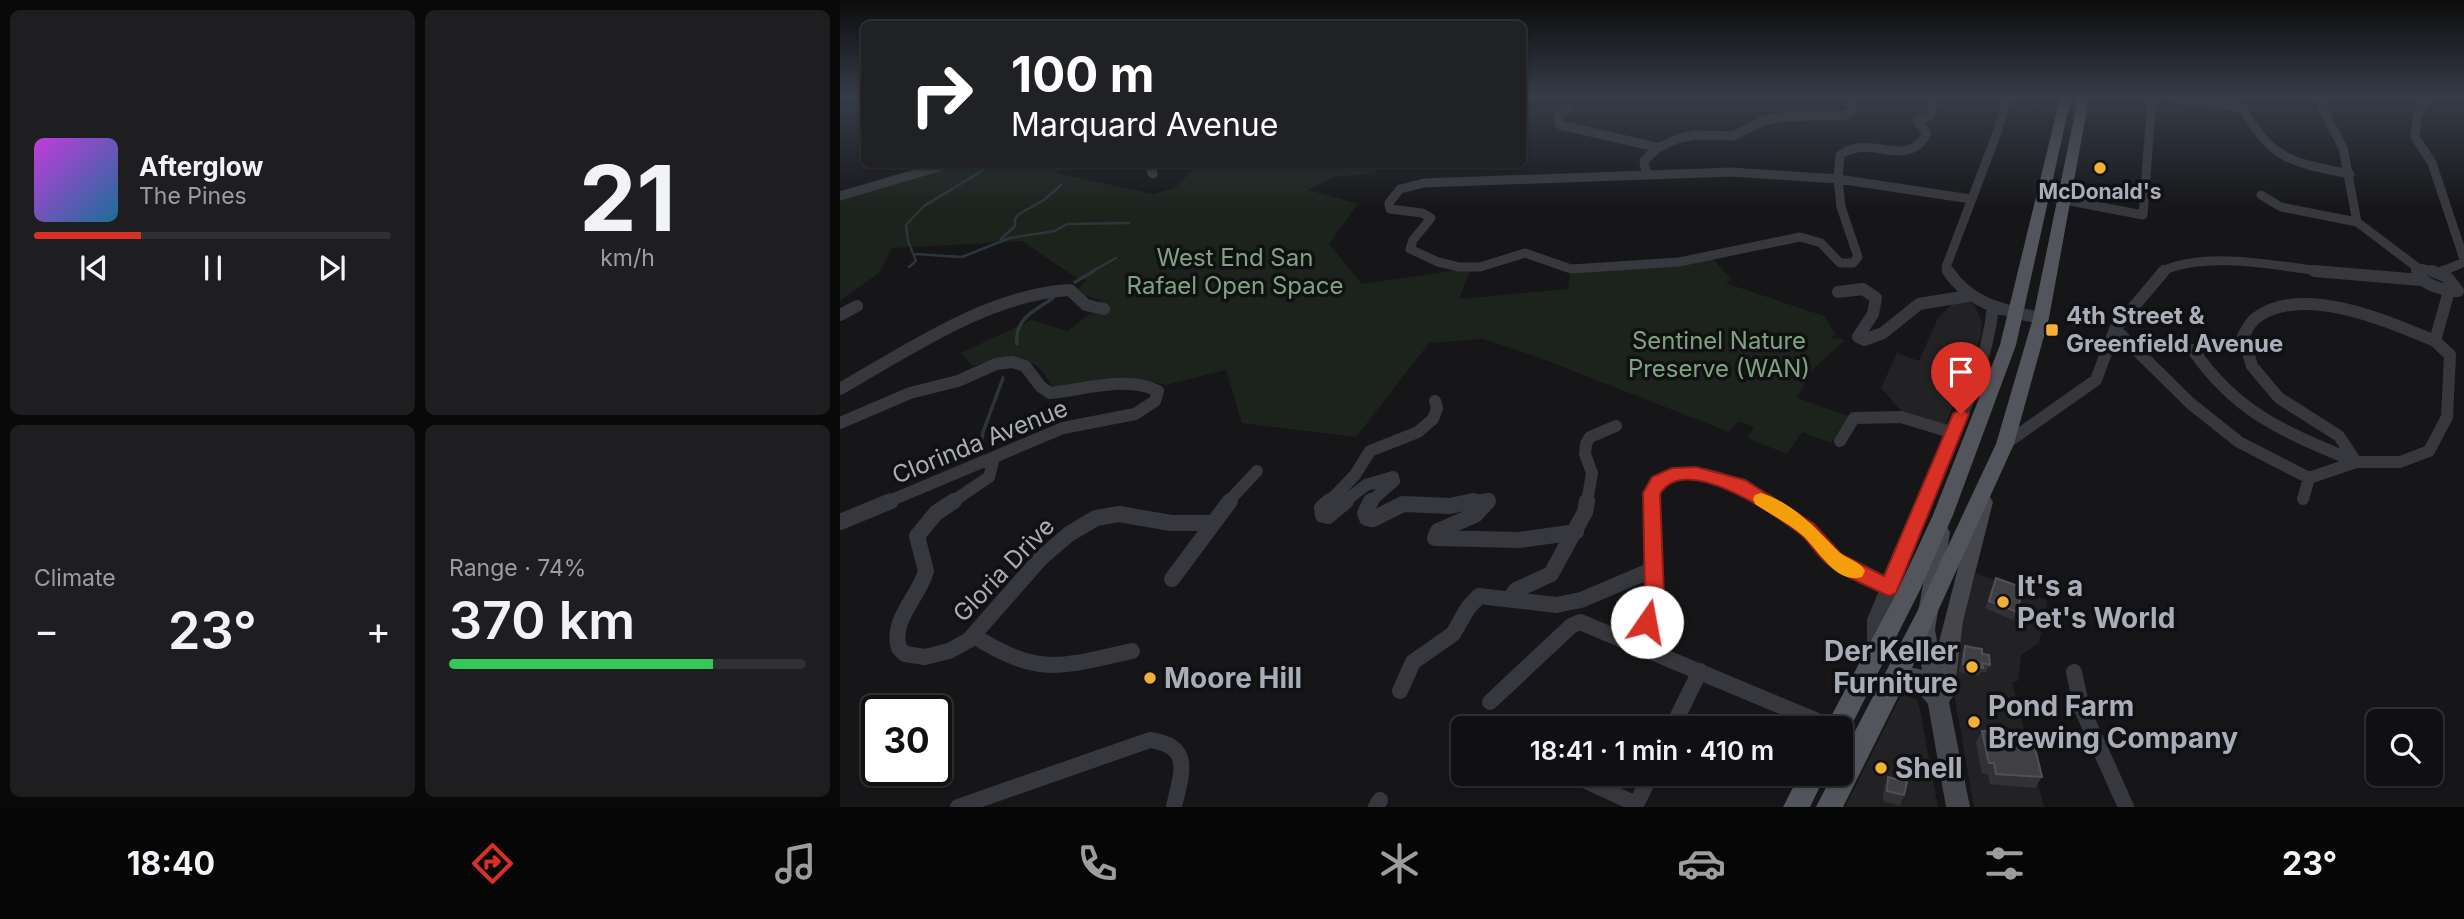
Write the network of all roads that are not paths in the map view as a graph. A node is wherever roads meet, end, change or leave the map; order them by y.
1 (1607, 136) edge
2 (1691, 136) edge
3 (1925, 136) edge
4 (1994, 136) edge
5 (2058, 136) edge
6 (2077, 136) edge
7 (2149, 136) edge
8 (2260, 136) edge
9 (2337, 136) edge
10 (2415, 136) edge
11 (1656, 147) junction
12 (936, 168) edge
13 (1646, 174) junction
14 (2350, 174) junction
15 (1838, 179) junction
16 (2261, 195) dead end
17 (2044, 196) junction
18 (840, 197) edge
19 (1971, 199) junction
20 (2065, 201) junction
21 (2357, 222) junction
22 (2464, 260) edge
23 (2441, 273) junction
24 (2420, 274) junction
25 (2458, 290) edge
26 (1838, 292) dead end
27 (1968, 296) junction
28 (857, 306) dead end
29 (1993, 307) junction
30 (1104, 309) dead end
31 (2015, 312) junction
32 (840, 315) edge
33 (2041, 318) junction
34 (2115, 329) junction
35 (2435, 341) junction
36 (2193, 349) dead end
37 (840, 389) edge
38 (1435, 401) dead end
39 (840, 423) edge
40 (1616, 426) dead end
41 (1954, 433) junction
42 (1840, 441) dead end
43 (2005, 444) junction
44 (994, 458) junction
45 (2356, 462) junction
46 (1257, 471) dead end
47 (2309, 478) junction
48 (1986, 490) junction
49 (2303, 499) dead end
50 (1943, 515) junction
51 (840, 522) edge
52 (1211, 523) junction
53 (1576, 532) junction
54 (1654, 569) junction
55 (1172, 579) dead end
56 (1896, 594) junction
57 (1510, 599) junction
58 (1926, 616) junction
59 (974, 636) junction
60 (1640, 646) junction
61 (1132, 652) dead end
62 (1700, 671) junction
63 (1899, 672) junction
64 (2074, 672) dead end
65 (1400, 691) dead end
66 (1886, 694) junction
67 (1490, 702) dead end
68 (1942, 715) junction
69 (1678, 716) edge
70 (1807, 716) edge
71 (1842, 716) edge
72 (1853, 735) edge
73 (1596, 786) edge
74 (1645, 786) edge
75 (1807, 786) edge
76 (1836, 786) edge
77 (1635, 805) edge
78 (958, 807) edge
79 (1174, 807) edge
80 (1796, 807) edge
81 (1829, 807) edge
82 (1958, 807) edge
83 (2126, 807) edge

1 - 11 street
2 - 11 street
3 - 15 street
4 - 19 street
5 - 17 main road
6 - 20 main road
7 - 20 street
8 - 14 street
9 - 14 street
10 - 22 street
11 - 13 street
12 - 18 street
13 - 15 street
13 - 15 street
14 - 21 street
15 - 19 street
16 - 21 street
17 - 20 street
17 - 31 main road
19 - 27 street
20 - 33 main road
21 - 24 street
22 - 23 street
23 - 24 street
23 - 25 street
24 - 25 street
24 - 34 street
25 - 35 street
26 - 27 street
27 - 29 street
28 - 32 street
29 - 31 street
29 - 41 street
30 - 37 street
31 - 33 street
31 - 50 main road
33 - 43 main road
34 - 43 street
34 - 47 street
35 - 45 street
35 - 45 street
36 - 45 street
38 - 53 street
39 - 44 street, Clorinda Avenue
40 - 53 street
41 - 42 street
41 - 56 street
43 - 48 main road
44 - 51 street, Clorinda Avenue
44 - 59 street, Gloria Drive
45 - 47 street
46 - 52 street
47 - 49 street
48 - 58 main road
48 - 68 main road
50 - 56 main road
50 - 58 main road
52 - 55 street
52 - 59 street, Gloria Drive
53 - 57 street
54 - 56 street
54 - 57 street
54 - 60 street
56 - 63 main road
56 - 71 main road
57 - 65 street
58 - 63 main road
58 - 68 main road
59 - 61 street
60 - 62 street
60 - 67 street
62 - 69 street
62 - 70 street
63 - 66 main road
64 - 83 street
66 - 68 main road
66 - 72 main road
68 - 82 main road
73 - 77 street
74 - 77 street
75 - 80 main road
76 - 81 main road
78 - 79 street

